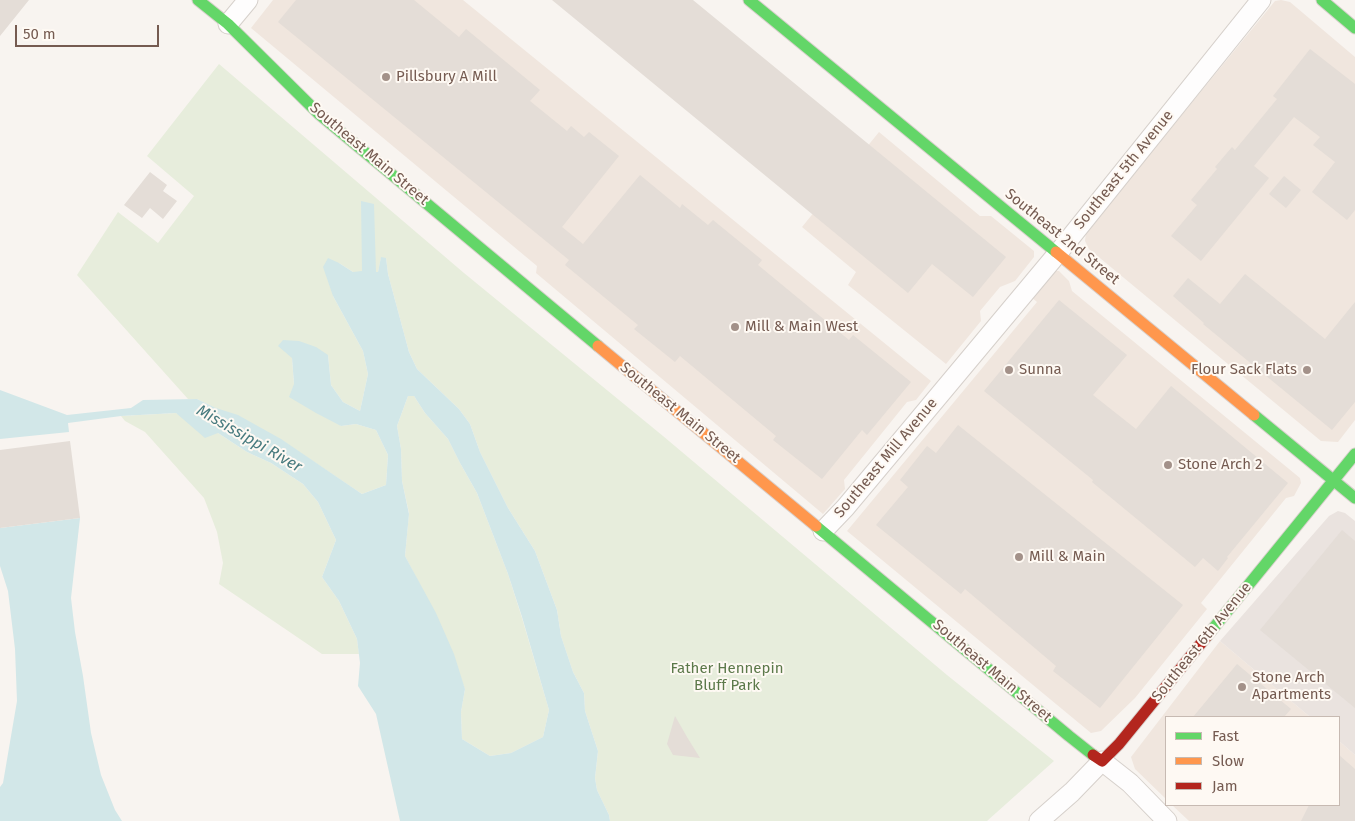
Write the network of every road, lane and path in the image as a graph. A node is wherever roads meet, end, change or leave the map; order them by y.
1 (198, 0) edge
2 (248, 0) edge
3 (749, 0) edge
4 (1262, 0) edge
5 (1322, 0) edge
6 (228, 24) junction
7 (1355, 28) edge
8 (1058, 253) junction
9 (947, 384) joint
10 (1355, 454) edge
11 (1334, 480) junction
12 (1355, 498) edge
13 (823, 530) junction
14 (1102, 762) junction
15 (1039, 821) edge
16 (1167, 821) edge

1 - 6 street, Southeast Main Street
2 - 6 street
3 - 8 street, Southeast 2nd Street
4 - 8 street, Southeast 5th Avenue
5 - 7 street
6 - 13 street, Southeast Main Street
8 - 9 street, Southeast 5th Avenue
8 - 11 street, Southeast 2nd Street
9 - 13 street, Southeast Mill Avenue
10 - 11 street, Southeast 6th Avenue
11 - 12 street, Southeast 2nd Street
11 - 14 street, Southeast 6th Avenue
13 - 14 street, Southeast Main Street
14 - 15 street, Southeast 6th Avenue
14 - 16 street, Southeast Main Street

